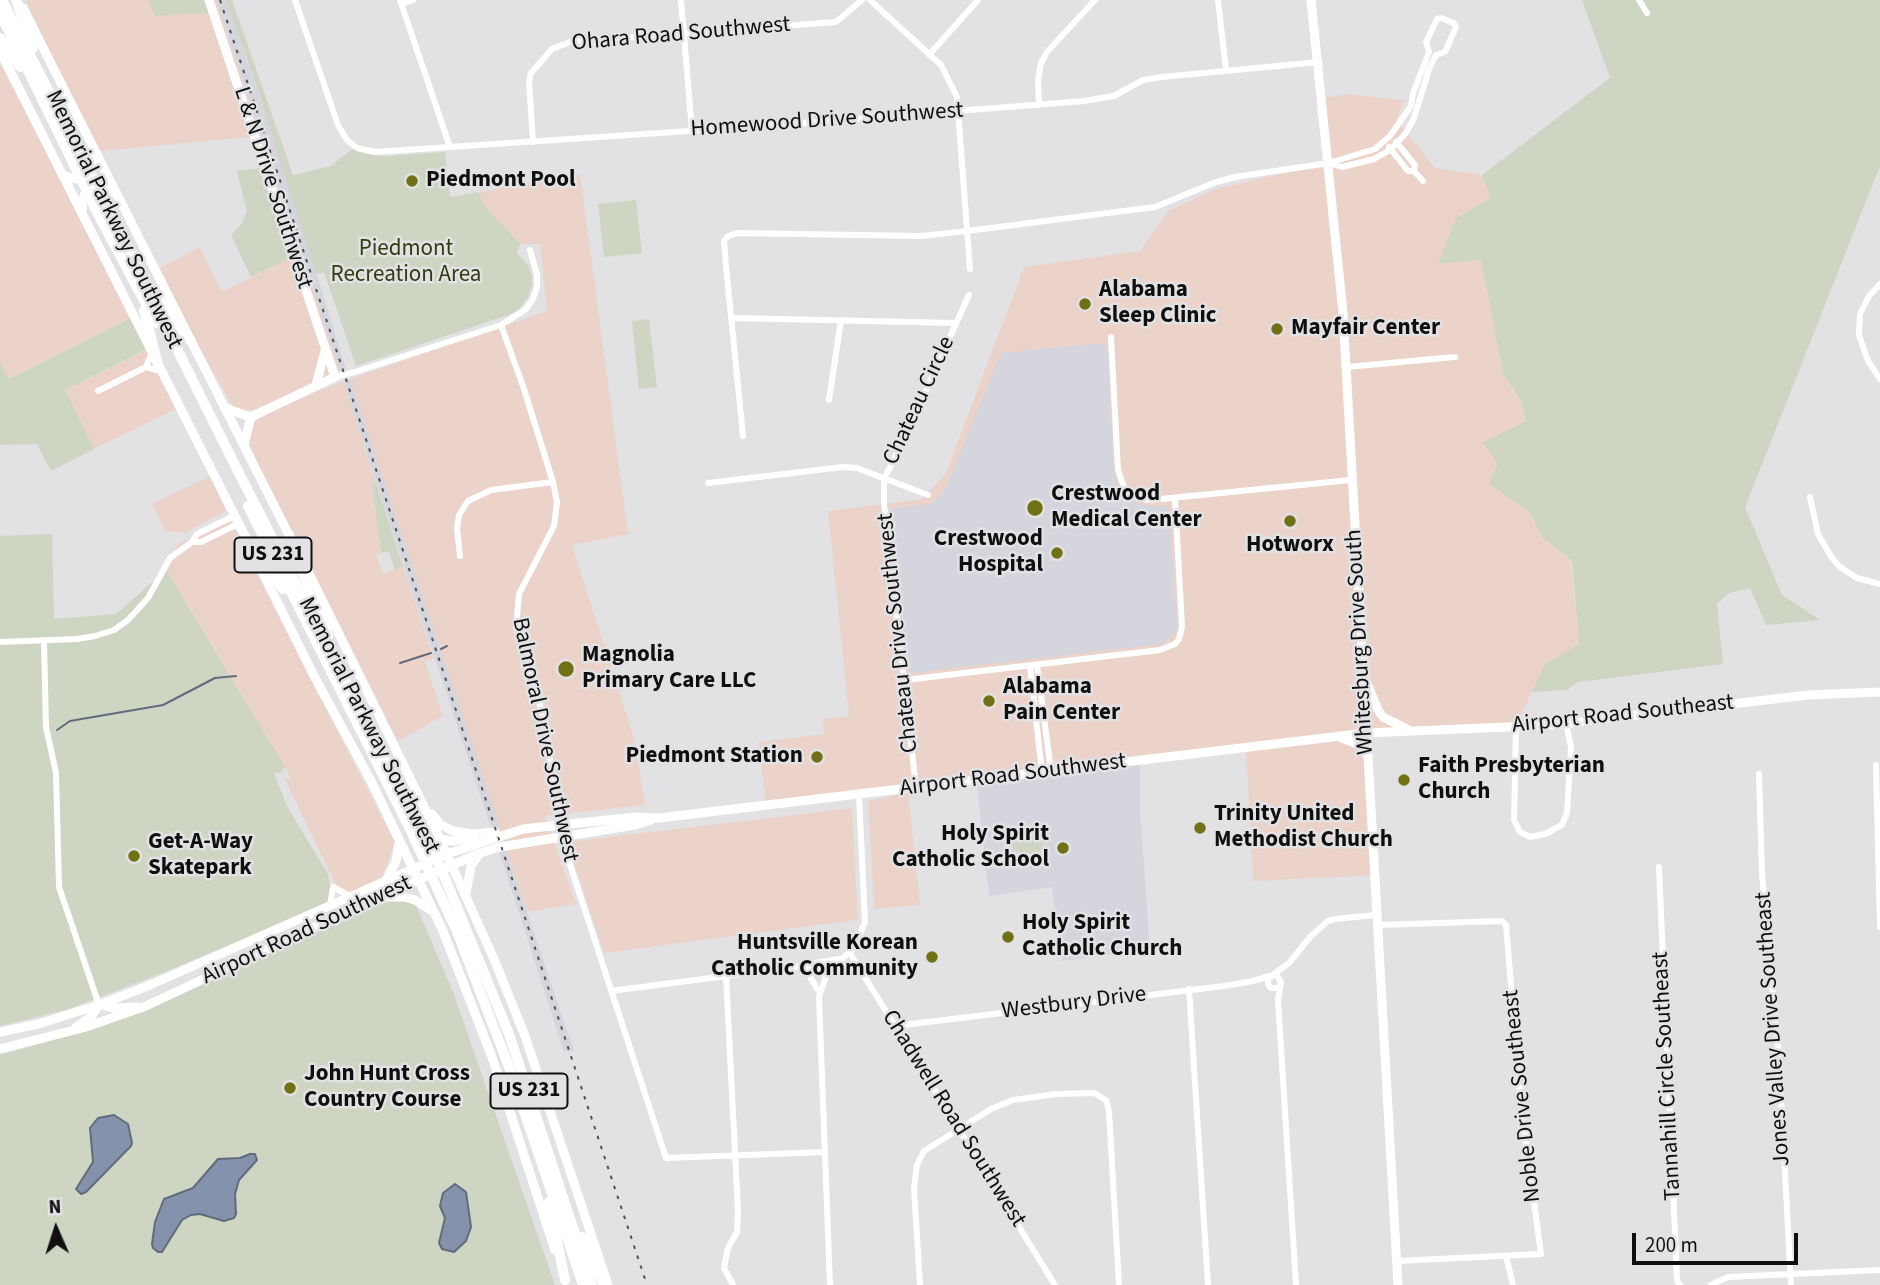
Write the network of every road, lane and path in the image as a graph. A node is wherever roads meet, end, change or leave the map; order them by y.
1 (2, 0) edge
2 (17, 0) edge
3 (209, 0) edge
4 (295, 0) edge
5 (413, 0) edge
6 (681, 0) edge
7 (862, 0) edge
8 (870, 0) edge
9 (978, 0) edge
10 (1095, 0) edge
11 (1218, 0) edge
12 (1311, 0) edge
13 (1639, 0) edge
14 (401, 2) edge
15 (0, 13) edge
16 (1647, 13) dead end
17 (683, 35) junction
18 (0, 38) edge
19 (0, 51) edge
20 (929, 55) junction
21 (1319, 62) junction
22 (37, 68) junction
23 (1226, 70) junction
24 (39, 95) junction
25 (1039, 105) junction
26 (958, 112) junction
27 (692, 131) junction
28 (1387, 139) junction
29 (533, 142) junction
30 (1397, 142) junction
31 (450, 147) junction
32 (93, 148) junction
33 (1390, 150) junction
34 (74, 154) junction
35 (1329, 163) junction
36 (1414, 172) junction
37 (62, 175) junction
38 (1423, 181) dead end
39 (117, 195) junction
40 (83, 215) junction
41 (967, 231) junction
42 (530, 250) dead end
43 (970, 269) dead end
44 (139, 280) junction
45 (1880, 284) edge
46 (969, 295) dead end
47 (732, 318) junction
48 (841, 320) junction
49 (956, 323) junction
50 (501, 325) junction
51 (1111, 337) dead end
52 (191, 341) junction
53 (326, 349) junction
54 (152, 353) junction
55 (1455, 356) dead end
56 (1346, 366) junction
57 (146, 367) junction
58 (160, 368) junction
59 (335, 377) junction
60 (1880, 379) edge
61 (316, 385) junction
62 (98, 391) dead end
63 (829, 400) dead end
64 (225, 408) junction
65 (251, 417) junction
66 (743, 436) dead end
67 (244, 445) junction
68 (884, 479) junction
69 (1351, 480) junction
70 (553, 482) junction
71 (708, 483) dead end
72 (928, 495) dead end
73 (1810, 498) dead end
74 (1175, 499) junction
75 (236, 520) junction
76 (289, 535) junction
77 (246, 538) junction
78 (460, 556) dead end
79 (1880, 584) edge
80 (301, 614) junction
81 (44, 640) junction
82 (0, 642) edge
83 (331, 649) junction
84 (1033, 666) junction
85 (1363, 671) junction
86 (905, 680) junction
87 (1880, 692) edge
88 (1566, 723) junction
89 (1516, 727) junction
90 (1412, 731) junction
91 (1366, 733) junction
92 (1337, 737) junction
93 (1368, 757) junction
94 (1876, 765) dead end
95 (1046, 772) junction
96 (1759, 774) dead end
97 (414, 787) junction
98 (916, 787) junction
99 (859, 793) junction
100 (659, 818) junction
101 (414, 825) junction
102 (559, 825) junction
103 (434, 828) junction
104 (523, 829) junction
105 (497, 836) junction
106 (561, 837) junction
107 (440, 839) junction
108 (399, 843) junction
109 (480, 853) junction
110 (447, 854) junction
111 (452, 864) junction
112 (1659, 867) dead end
113 (414, 869) junction
114 (387, 879) junction
115 (419, 880) junction
116 (351, 896) junction
117 (378, 897) junction
118 (456, 901) junction
119 (330, 905) junction
120 (434, 913) junction
121 (1377, 920) junction
122 (1880, 927) edge
123 (850, 953) junction
124 (841, 959) junction
125 (1289, 963) junction
126 (803, 965) junction
127 (828, 971) junction
128 (1272, 975) junction
129 (726, 976) junction
130 (1253, 981) junction
131 (1281, 982) junction
132 (1269, 986) junction
133 (1189, 989) junction
134 (611, 991) junction
135 (820, 993) junction
136 (1278, 1000) junction
137 (99, 1004) junction
138 (146, 1006) junction
139 (895, 1026) junction
140 (0, 1032) edge
141 (67, 1033) junction
142 (0, 1049) edge
143 (959, 1128) junction
144 (825, 1152) junction
145 (537, 1155) junction
146 (736, 1155) junction
147 (555, 1172) junction
148 (1506, 1256) junction
149 (1397, 1261) junction
150 (1880, 1270) edge
151 (1790, 1274) junction
152 (566, 1282) edge
153 (583, 1285) edge
154 (592, 1285) edge
155 (606, 1285) edge
156 (733, 1285) edge
157 (830, 1285) edge
158 (920, 1285) edge
159 (1055, 1285) edge
160 (1119, 1285) edge
161 (1208, 1285) edge
162 (1296, 1285) edge
163 (1398, 1285) edge
164 (1513, 1285) edge
165 (1680, 1285) edge
166 (1711, 1285) edge
167 (1791, 1285) edge

1 - 22 highway, Memorial Parkway Southwest / US 231
2 - 22 highway
2 - 32 main road
3 - 53 main road, L & N Drive Southwest
4 - 31 street, Homewood Drive Southwest
5 - 14 street
6 - 17 street
7 - 17 street, Ohara Road Southwest
8 - 20 street
9 - 20 street
10 - 25 street
11 - 23 street
12 - 21 main road, Whitesburg Drive South
13 - 16 street
14 - 31 street
15 - 24 highway, Memorial Parkway Southwest / US 231
17 - 27 street
17 - 29 street, Ohara Road Southwest
18 - 24 highway
19 - 37 main road
20 - 26 street
21 - 23 street, Homewood Drive Southwest
21 - 35 main road, Whitesburg Drive South
22 - 34 highway, Memorial Parkway Southwest / US 231
23 - 25 street, Homewood Drive Southwest
24 - 34 highway, Memorial Parkway Southwest / US 231
25 - 26 street, Homewood Drive Southwest
26 - 27 street, Homewood Drive Southwest
26 - 41 street
27 - 29 street, Homewood Drive Southwest
28 - 30 street
28 - 30 street
28 - 33 street
28 - 35 street
29 - 31 street, Homewood Drive Southwest
30 - 33 street
30 - 36 street
32 - 37 main road
32 - 39 main road
33 - 35 street
33 - 36 street
34 - 44 highway, Memorial Parkway Southwest / US 231
35 - 41 street
35 - 56 main road, Whitesburg Drive South
36 - 38 street
37 - 40 main road
39 - 40 main road
39 - 52 main road
40 - 54 main road
41 - 43 street
41 - 47 street
42 - 50 street
44 - 52 highway
44 - 58 highway
44 - 80 highway, Memorial Parkway Southwest / US 231
44 - 83 highway, Memorial Parkway Southwest / US 231
45 - 60 street
46 - 49 street, Chateau Circle
47 - 48 street
47 - 66 street
48 - 49 street
48 - 63 street
49 - 68 street, Chateau Circle
50 - 59 street
50 - 70 street, Balmoral Drive Southwest
51 - 74 street
52 - 64 main road
53 - 59 main road, L & N Drive Southwest
53 - 61 main road
54 - 57 street
54 - 58 main road
55 - 56 street
56 - 69 main road, Whitesburg Drive South
57 - 58 street
57 - 62 street
58 - 75 main road
59 - 61 main road
61 - 65 main road
64 - 65 main road
64 - 67 main road
65 - 67 main road
67 - 76 main road
68 - 71 street, Chateau Drive Southwest
68 - 72 street, Chateau Drive Southwest
68 - 86 street, Chateau Drive Southwest
69 - 74 street
69 - 85 main road, Whitesburg Drive South
70 - 78 street
70 - 102 street, Balmoral Drive Southwest
73 - 79 street
74 - 84 street
75 - 77 main road
75 - 81 street
76 - 83 highway
76 - 97 main road
77 - 80 highway
77 - 108 main road
80 - 101 highway, Memorial Parkway Southwest / US 231
81 - 82 street
81 - 137 street
83 - 101 highway, Memorial Parkway Southwest / US 231
84 - 86 street
84 - 95 street
85 - 90 main road
85 - 91 main road, Whitesburg Drive South
86 - 98 street, Chateau Drive Southwest
87 - 88 main road, Airport Road Southeast
88 - 89 main road, Airport Road Southeast
88 - 89 street
89 - 90 main road, Airport Road Southeast
90 - 91 main road, Airport Road Southeast
91 - 92 main road, Airport Road Southwest
91 - 93 main road, Whitesburg Drive South
92 - 93 main road
92 - 95 main road, Airport Road Southwest
93 - 121 main road, Whitesburg Drive South
94 - 122 street
95 - 98 main road, Airport Road Southwest
96 - 151 street, Jones Valley Drive Southeast
97 - 103 main road
97 - 104 main road
98 - 99 main road, Airport Road Southwest
99 - 100 main road, Airport Road Southwest
99 - 123 street
100 - 102 main road, Airport Road Southwest
100 - 106 main road, Airport Road Southwest
101 - 118 highway, Memorial Parkway Southwest / US 231
102 - 104 main road, Airport Road Southwest
102 - 106 street, Balmoral Drive Southwest
103 - 107 main road
103 - 108 main road
104 - 105 main road, Airport Road Southwest
105 - 107 main road
105 - 110 main road, Airport Road Southwest
106 - 109 main road, Airport Road Southwest
106 - 134 street, Balmoral Drive Southwest
107 - 110 main road
108 - 113 main road
108 - 114 main road
109 - 111 main road, Airport Road Southwest
109 - 118 main road
110 - 111 main road
110 - 113 main road, Airport Road Southwest
111 - 115 main road, Airport Road Southwest
111 - 118 main road
112 - 165 street, Tannahill Circle Southeast
113 - 114 main road, Airport Road Southwest
113 - 115 main road
114 - 116 main road, Airport Road Southwest
115 - 117 main road, Airport Road Southwest
115 - 120 main road
116 - 119 main road, Airport Road Southwest
116 - 119 street, Airport Road Southwest
117 - 120 main road
117 - 138 main road, Airport Road Southwest
118 - 120 main road
118 - 145 highway, Memorial Parkway Southwest / US 231
118 - 147 highway, Memorial Parkway Southwest / US 231
118 - 155 main road
119 - 137 main road, Airport Road Southwest
120 - 152 main road
121 - 125 street, Westbury Drive
121 - 148 street, Noble Drive Southeast
121 - 149 main road, Whitesburg Drive South
123 - 124 street
123 - 139 street, Chadwell Road Southwest
124 - 126 street
124 - 127 street
125 - 128 street, Westbury Drive
125 - 131 street, Westbury Drive
126 - 127 street
126 - 129 street
126 - 135 street
127 - 135 street
128 - 130 street, Westbury Drive
128 - 131 street
128 - 132 street
129 - 134 street
129 - 146 street
130 - 132 street, Westbury Drive
130 - 133 street, Westbury Drive
131 - 132 street
131 - 136 street, Westbury Drive
132 - 136 street
133 - 139 street, Westbury Drive
133 - 161 street
134 - 146 street, Balmoral Drive Southwest
135 - 144 street
136 - 162 street
137 - 138 main road
137 - 140 main road, Airport Road Southwest
137 - 141 main road
138 - 141 main road, Airport Road Southwest
139 - 143 street, Chadwell Road Southwest
141 - 142 main road, Airport Road Southwest
143 - 158 street
143 - 159 street, Chadwell Road Southwest
143 - 160 street
144 - 146 street
144 - 157 street
145 - 152 highway
145 - 153 highway, Memorial Parkway Southwest / US 231
146 - 156 street
147 - 154 highway, Memorial Parkway Southwest / US 231
147 - 155 highway
148 - 149 street, Noble Drive Southeast
148 - 164 street
149 - 163 main road, Whitesburg Drive South
150 - 151 street
151 - 166 street
151 - 167 street, Jones Valley Drive Southeast

